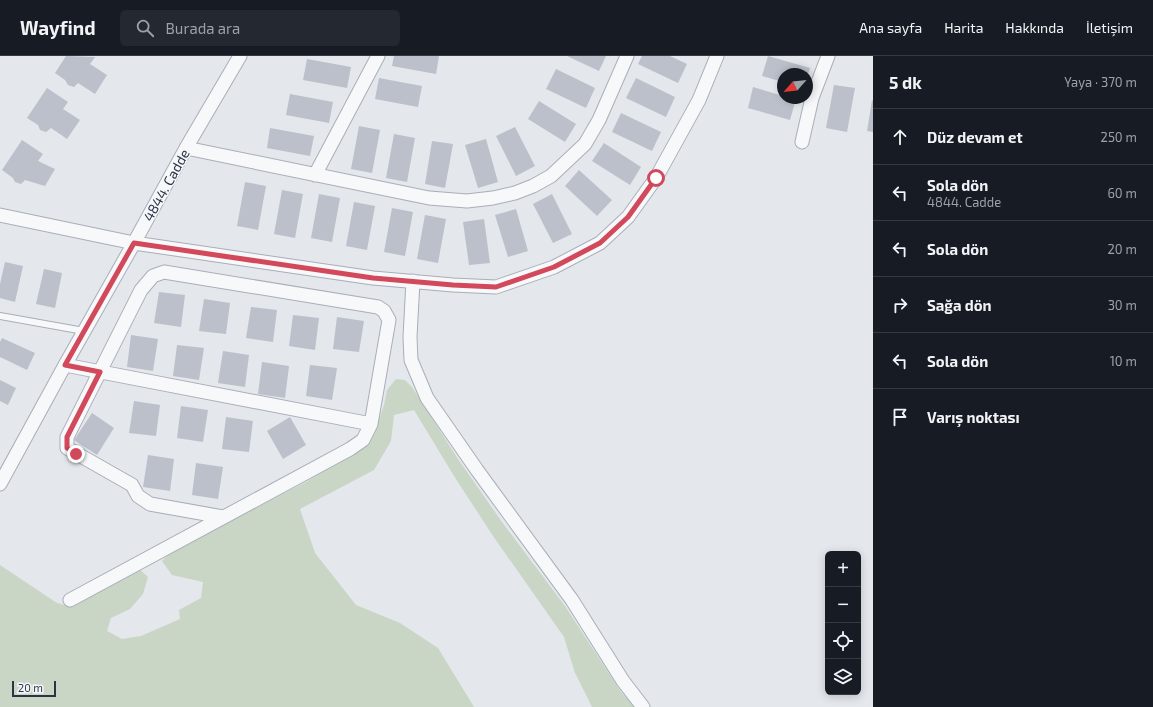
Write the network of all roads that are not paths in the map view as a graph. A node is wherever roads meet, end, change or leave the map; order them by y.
1 (240, 56) edge
2 (378, 56) edge
3 (627, 56) edge
4 (717, 56) edge
5 (828, 56) edge
6 (802, 142) dead end
7 (186, 148) junction
8 (315, 175) junction
9 (0, 215) edge
10 (134, 243) junction
11 (413, 281) junction
12 (0, 316) edge
13 (84, 331) junction
14 (65, 365) junction
15 (100, 372) junction
16 (371, 424) junction
17 (0, 484) edge
18 (223, 517) junction
19 (70, 600) dead end
20 (643, 707) edge

1 - 7 street, 4844. Cadde
2 - 8 street
3 - 8 street
4 - 11 street
5 - 6 street
7 - 8 street
7 - 10 street, 4844. Cadde
9 - 10 street
10 - 11 street
10 - 13 street, 4844. Cadde
11 - 20 street
12 - 13 lane
13 - 14 street, 4844. Cadde
14 - 15 street
14 - 17 street, 4844. Cadde
15 - 16 street
15 - 16 street
15 - 18 street
16 - 18 street
18 - 19 street

